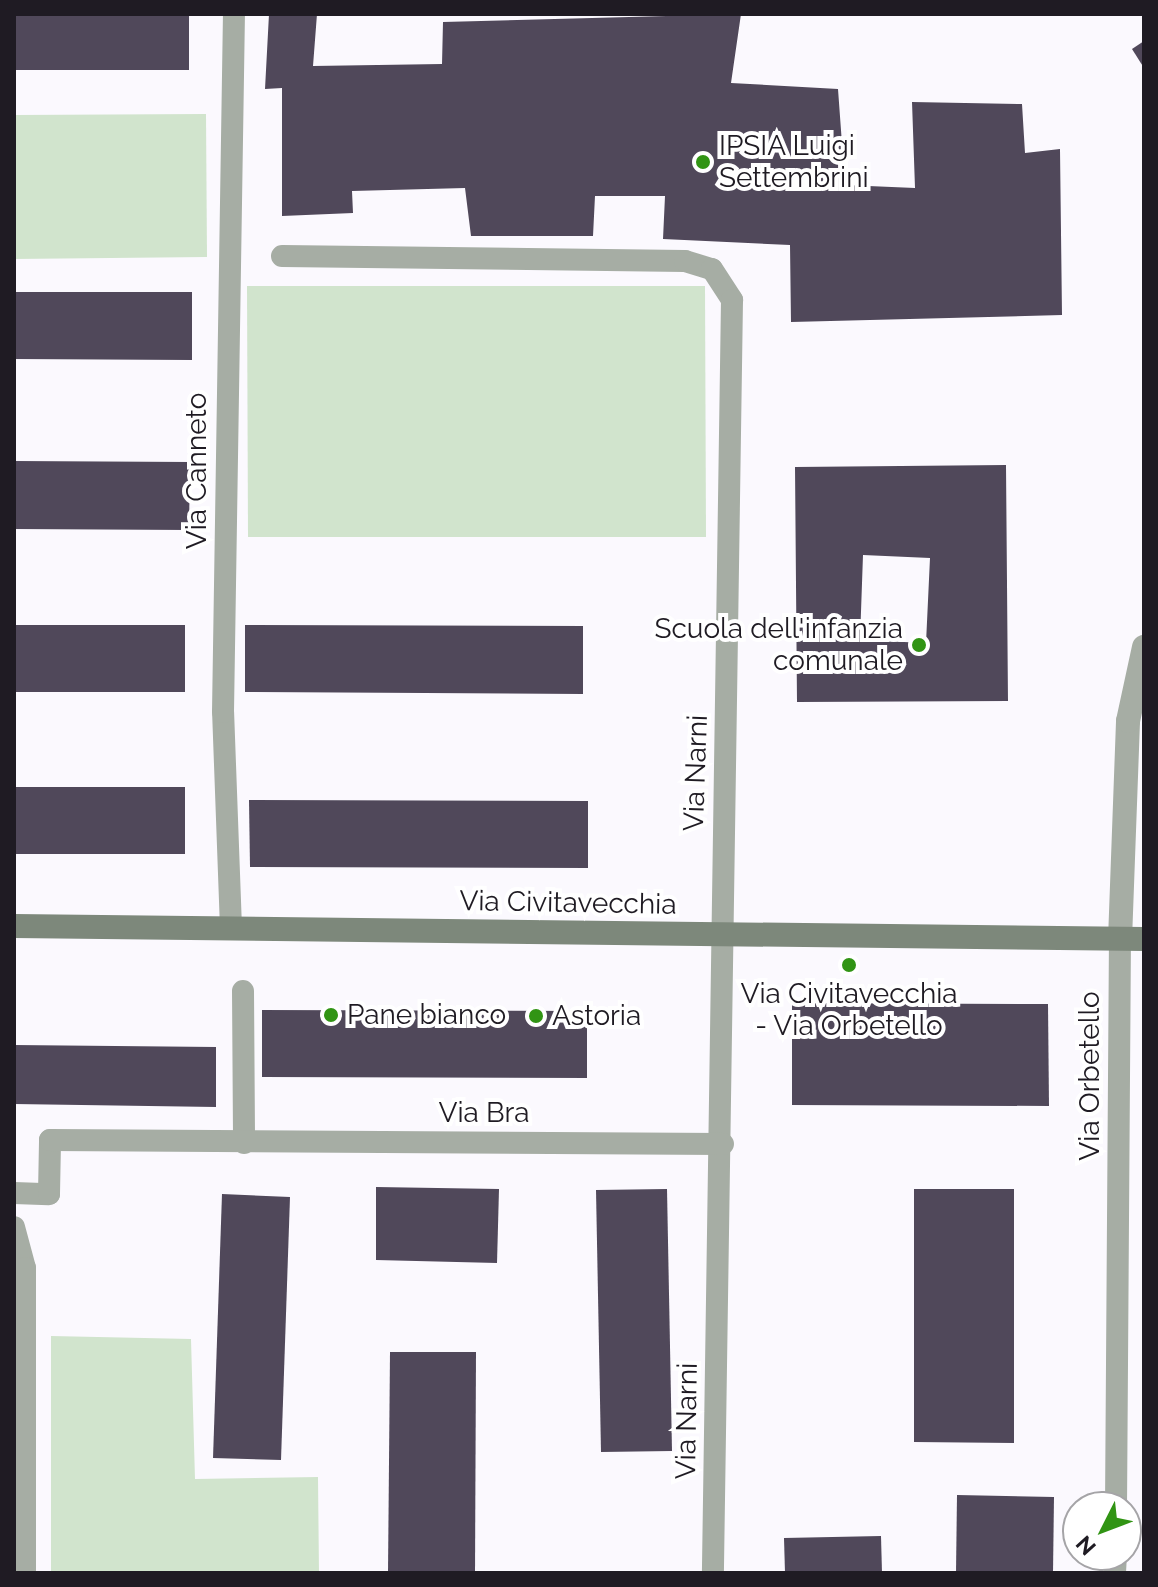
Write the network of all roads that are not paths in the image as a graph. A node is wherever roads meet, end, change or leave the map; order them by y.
1 (234, 14) edge
2 (282, 256) dead end
3 (1144, 647) edge
4 (14, 926) edge
5 (231, 928) junction
6 (722, 935) junction
7 (1132, 939) edge
8 (243, 991) dead end
9 (244, 1143) junction
10 (723, 1144) junction
11 (14, 1193) edge
12 (14, 1227) edge
13 (1116, 1491) edge
14 (25, 1573) edge
15 (713, 1573) edge

1 - 5 lane, Via Canneto
2 - 6 lane, Via Narni
3 - 7 street, Via Orbetello
4 - 5 street, Via Civitavecchia
5 - 6 street, Via Civitavecchia
6 - 7 street, Via Civitavecchia
6 - 10 lane, Via Narni
7 - 13 lane, Via Orbetello
8 - 9 lane
9 - 10 lane, Via Bra
9 - 11 lane, Via Bra
10 - 15 lane, Via Narni
12 - 14 lane

